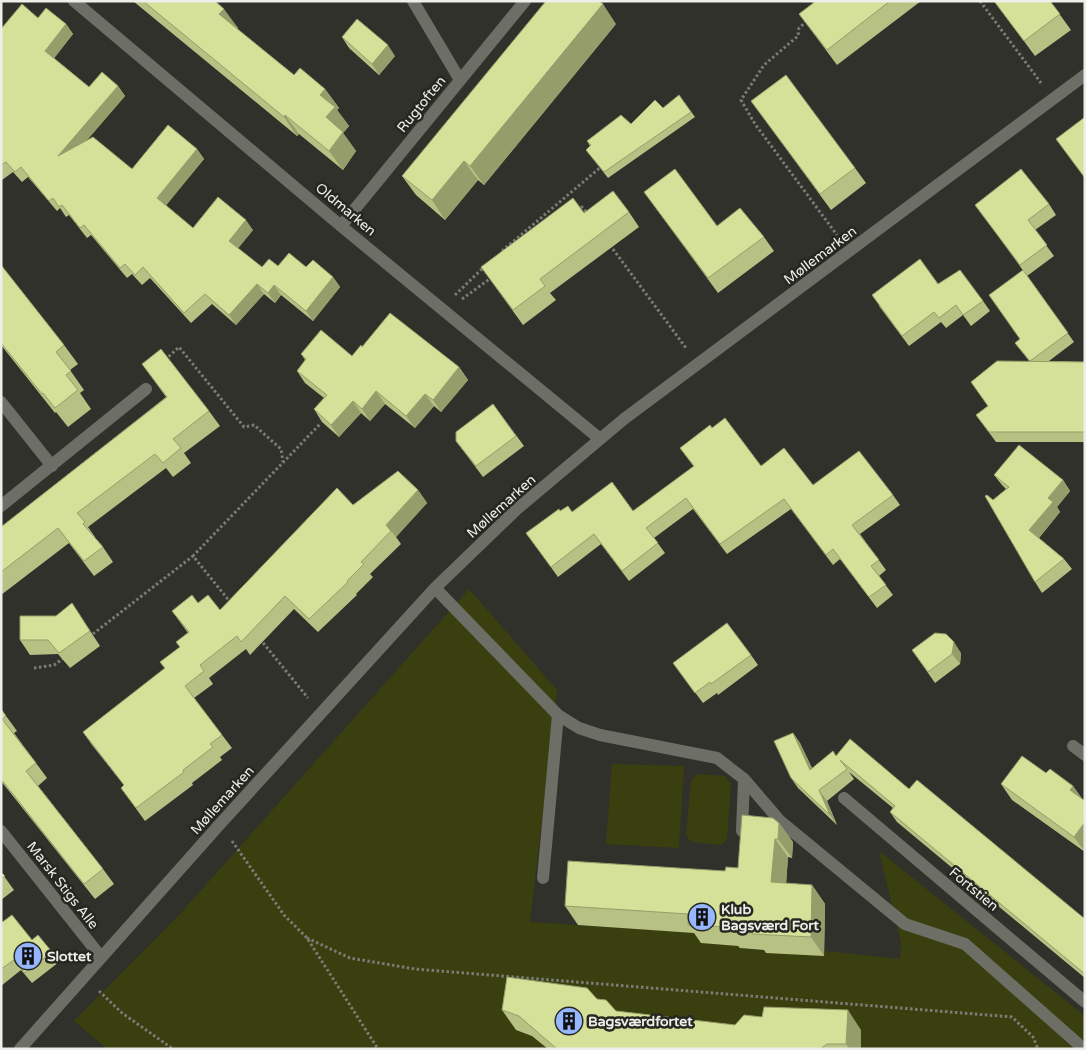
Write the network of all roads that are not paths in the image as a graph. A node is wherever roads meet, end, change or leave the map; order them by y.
1 (74, 1) edge
2 (413, 1) edge
3 (525, 1) edge
4 (1085, 75) edge
5 (460, 80) junction
6 (341, 226) junction
7 (146, 389) edge
8 (1, 402) edge
9 (600, 439) junction
10 (52, 466) junction
11 (1, 506) edge
12 (435, 588) junction
13 (558, 715) junction
14 (1073, 746) dead end
15 (1085, 755) edge
16 (744, 779) junction
17 (844, 798) dead end
18 (1, 831) edge
19 (742, 846) edge
20 (543, 878) dead end
21 (101, 957) junction
22 (1085, 1002) edge
23 (20, 1049) edge
24 (1084, 1049) edge

1 - 6 street, Oldmarken
2 - 5 street
3 - 5 street, Rugtoften
4 - 9 street, Møllemarken
5 - 6 street, Rugtoften
6 - 9 street, Oldmarken
7 - 10 street
8 - 10 street
9 - 12 street, Møllemarken
10 - 11 street
12 - 13 street
12 - 21 street, Møllemarken
13 - 16 street
13 - 20 street
14 - 15 street
16 - 19 street
16 - 24 street
17 - 22 street, Fortstien
18 - 21 street, Marsk Stigs Alle
21 - 23 street, Møllemarken

